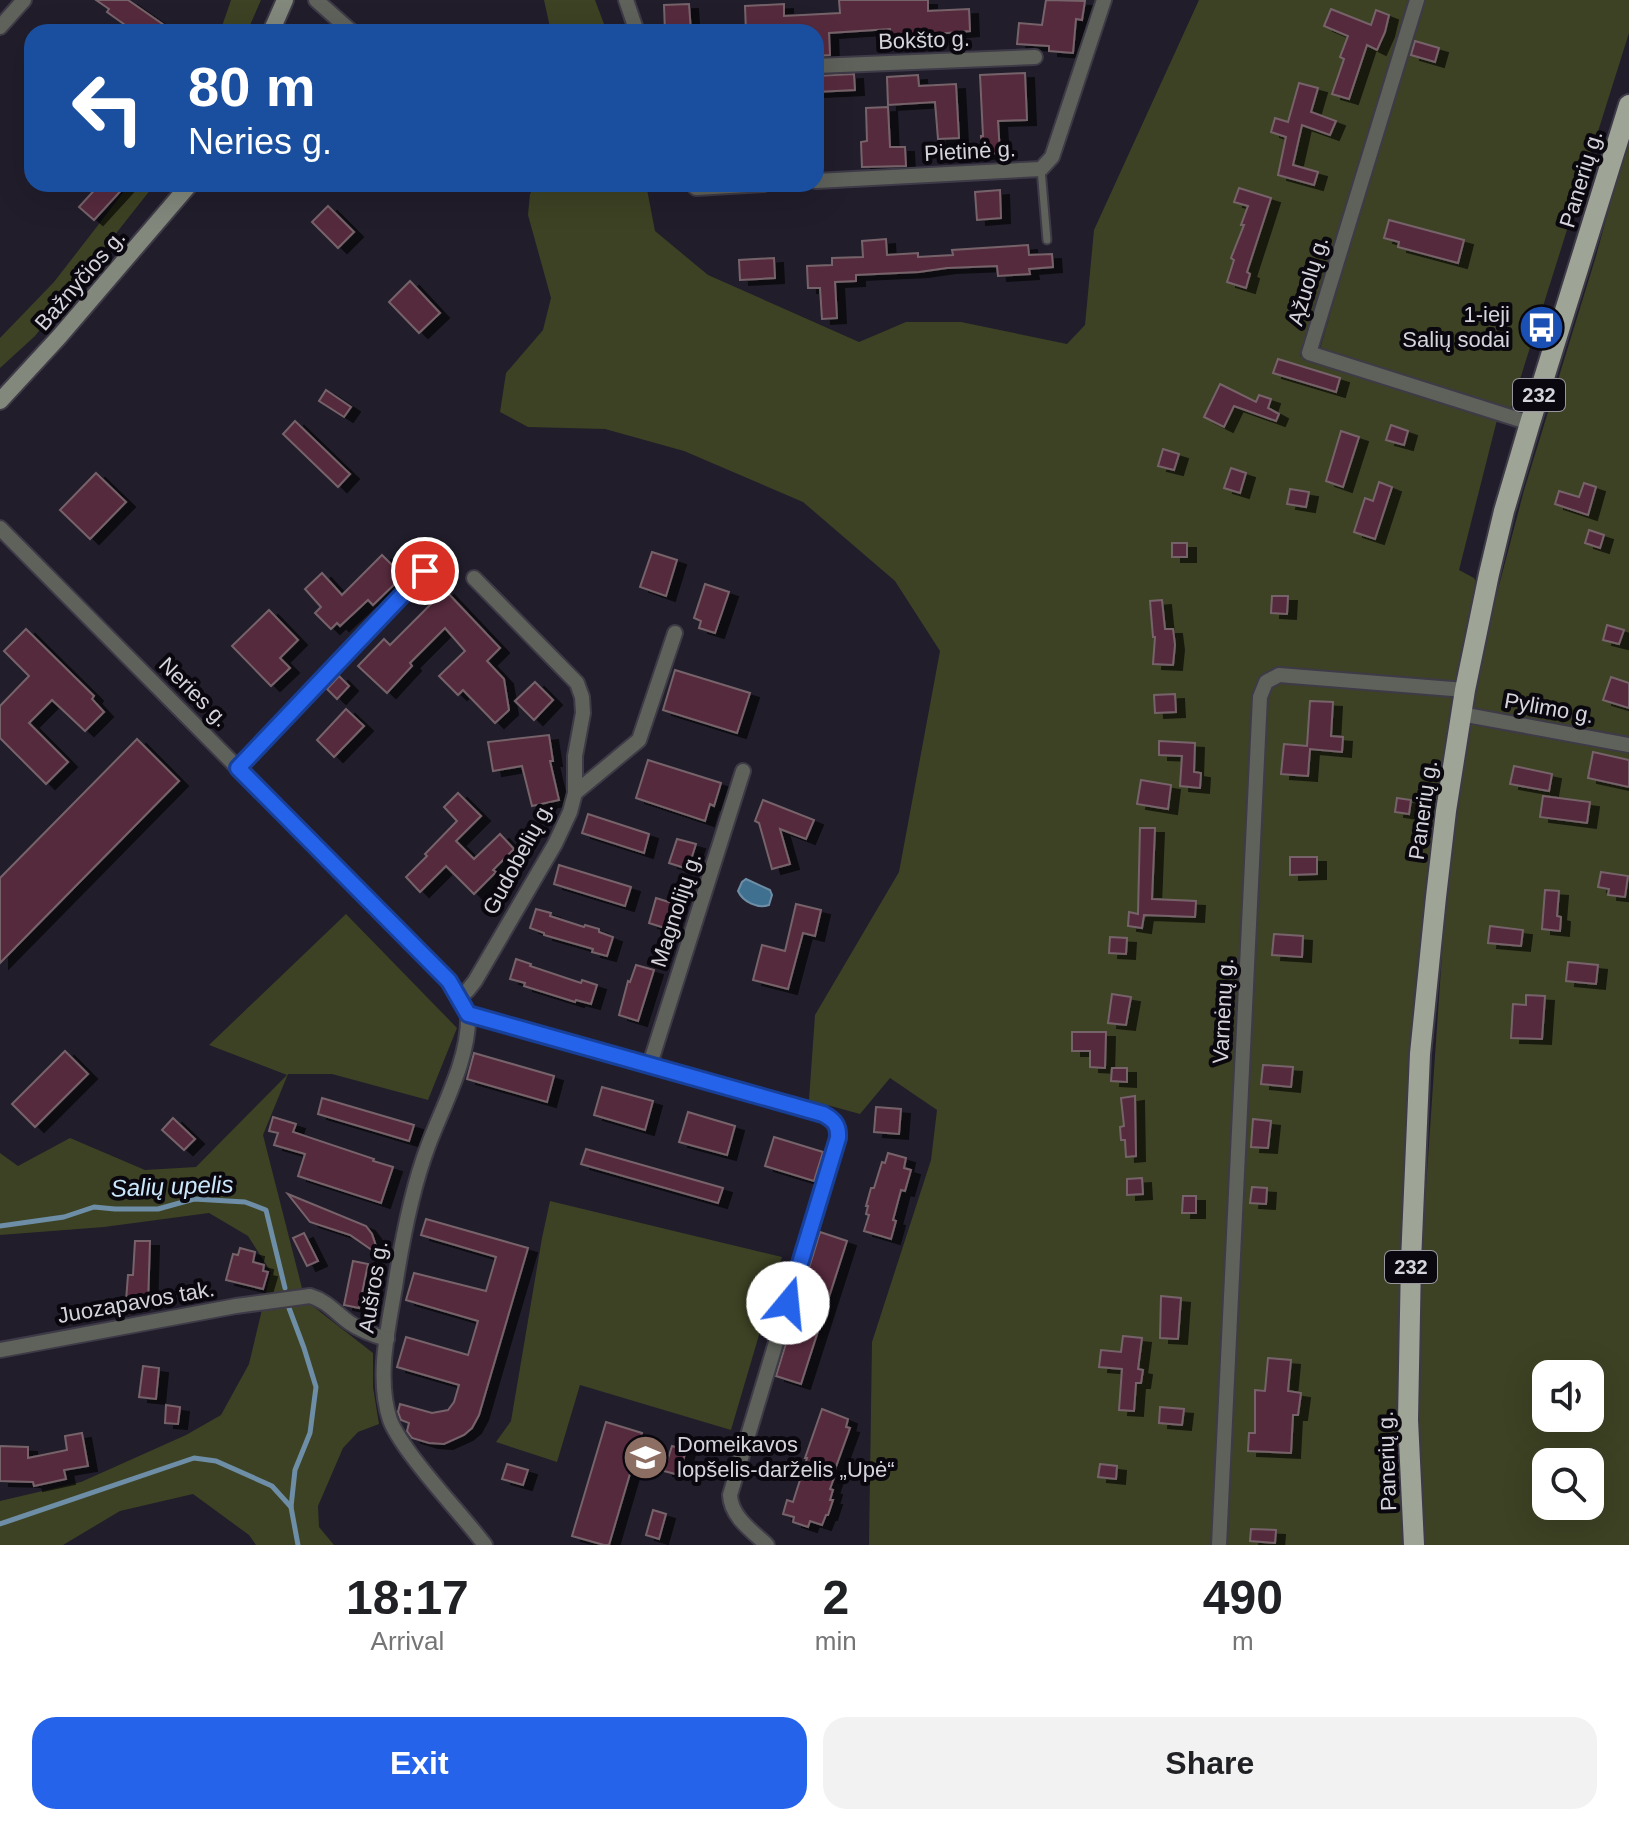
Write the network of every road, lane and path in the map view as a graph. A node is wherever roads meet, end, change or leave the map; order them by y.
1 (24, 0) edge
2 (285, 0) edge
3 (316, 0) edge
4 (626, 0) edge
5 (1104, 0) edge
6 (1417, 0) edge
7 (274, 24) edge
8 (343, 24) edge
9 (634, 24) edge
10 (0, 27) edge
11 (1035, 57) dead end
12 (824, 66) edge
13 (1629, 105) edge
14 (1041, 169) junction
15 (824, 181) edge
16 (183, 192) edge
17 (1047, 240) dead end
18 (0, 401) edge
19 (1530, 423) junction
20 (0, 528) edge
21 (425, 571) dead end
22 (474, 578) dead end
23 (675, 633) dead end
24 (1465, 690) junction
25 (1461, 714) junction
26 (1629, 745) edge
27 (238, 768) junction
28 (743, 771) dead end
29 (575, 793) junction
30 (460, 997) junction
31 (468, 1014) junction
32 (650, 1064) junction
33 (387, 1339) junction
34 (0, 1350) edge
35 (485, 1545) edge
36 (767, 1545) edge
37 (1219, 1545) edge
38 (1414, 1545) edge

1 - 10 street
2 - 7 main road
3 - 8 street
4 - 9 street
5 - 14 street, Pietinė g.
6 - 19 street, Ąžuolų g.
11 - 12 street, Bokšto g.
13 - 19 main road, Panerių g. / 232
14 - 15 street, Pietinė g.
14 - 17 lane
16 - 18 main road, Bažnyčios g.
19 - 24 main road, Panerių g. / 232
20 - 27 street, Neries g.
21 - 27 street
22 - 29 street, Gudobelių g.
23 - 29 street
24 - 25 main road, Panerių g. / 232
24 - 37 street, Varnėnų g.
25 - 26 street, Pylimo g.
25 - 38 main road, Panerių g. / 232
27 - 30 street, Neries g.
28 - 32 street, Magnolijų g.
29 - 30 street, Gudobelių g.
30 - 31 street, Neries g.
31 - 32 street
31 - 33 street, Aušros g.
32 - 36 street
33 - 34 street, Juozapavos tak.
33 - 35 street, Aušros g.

